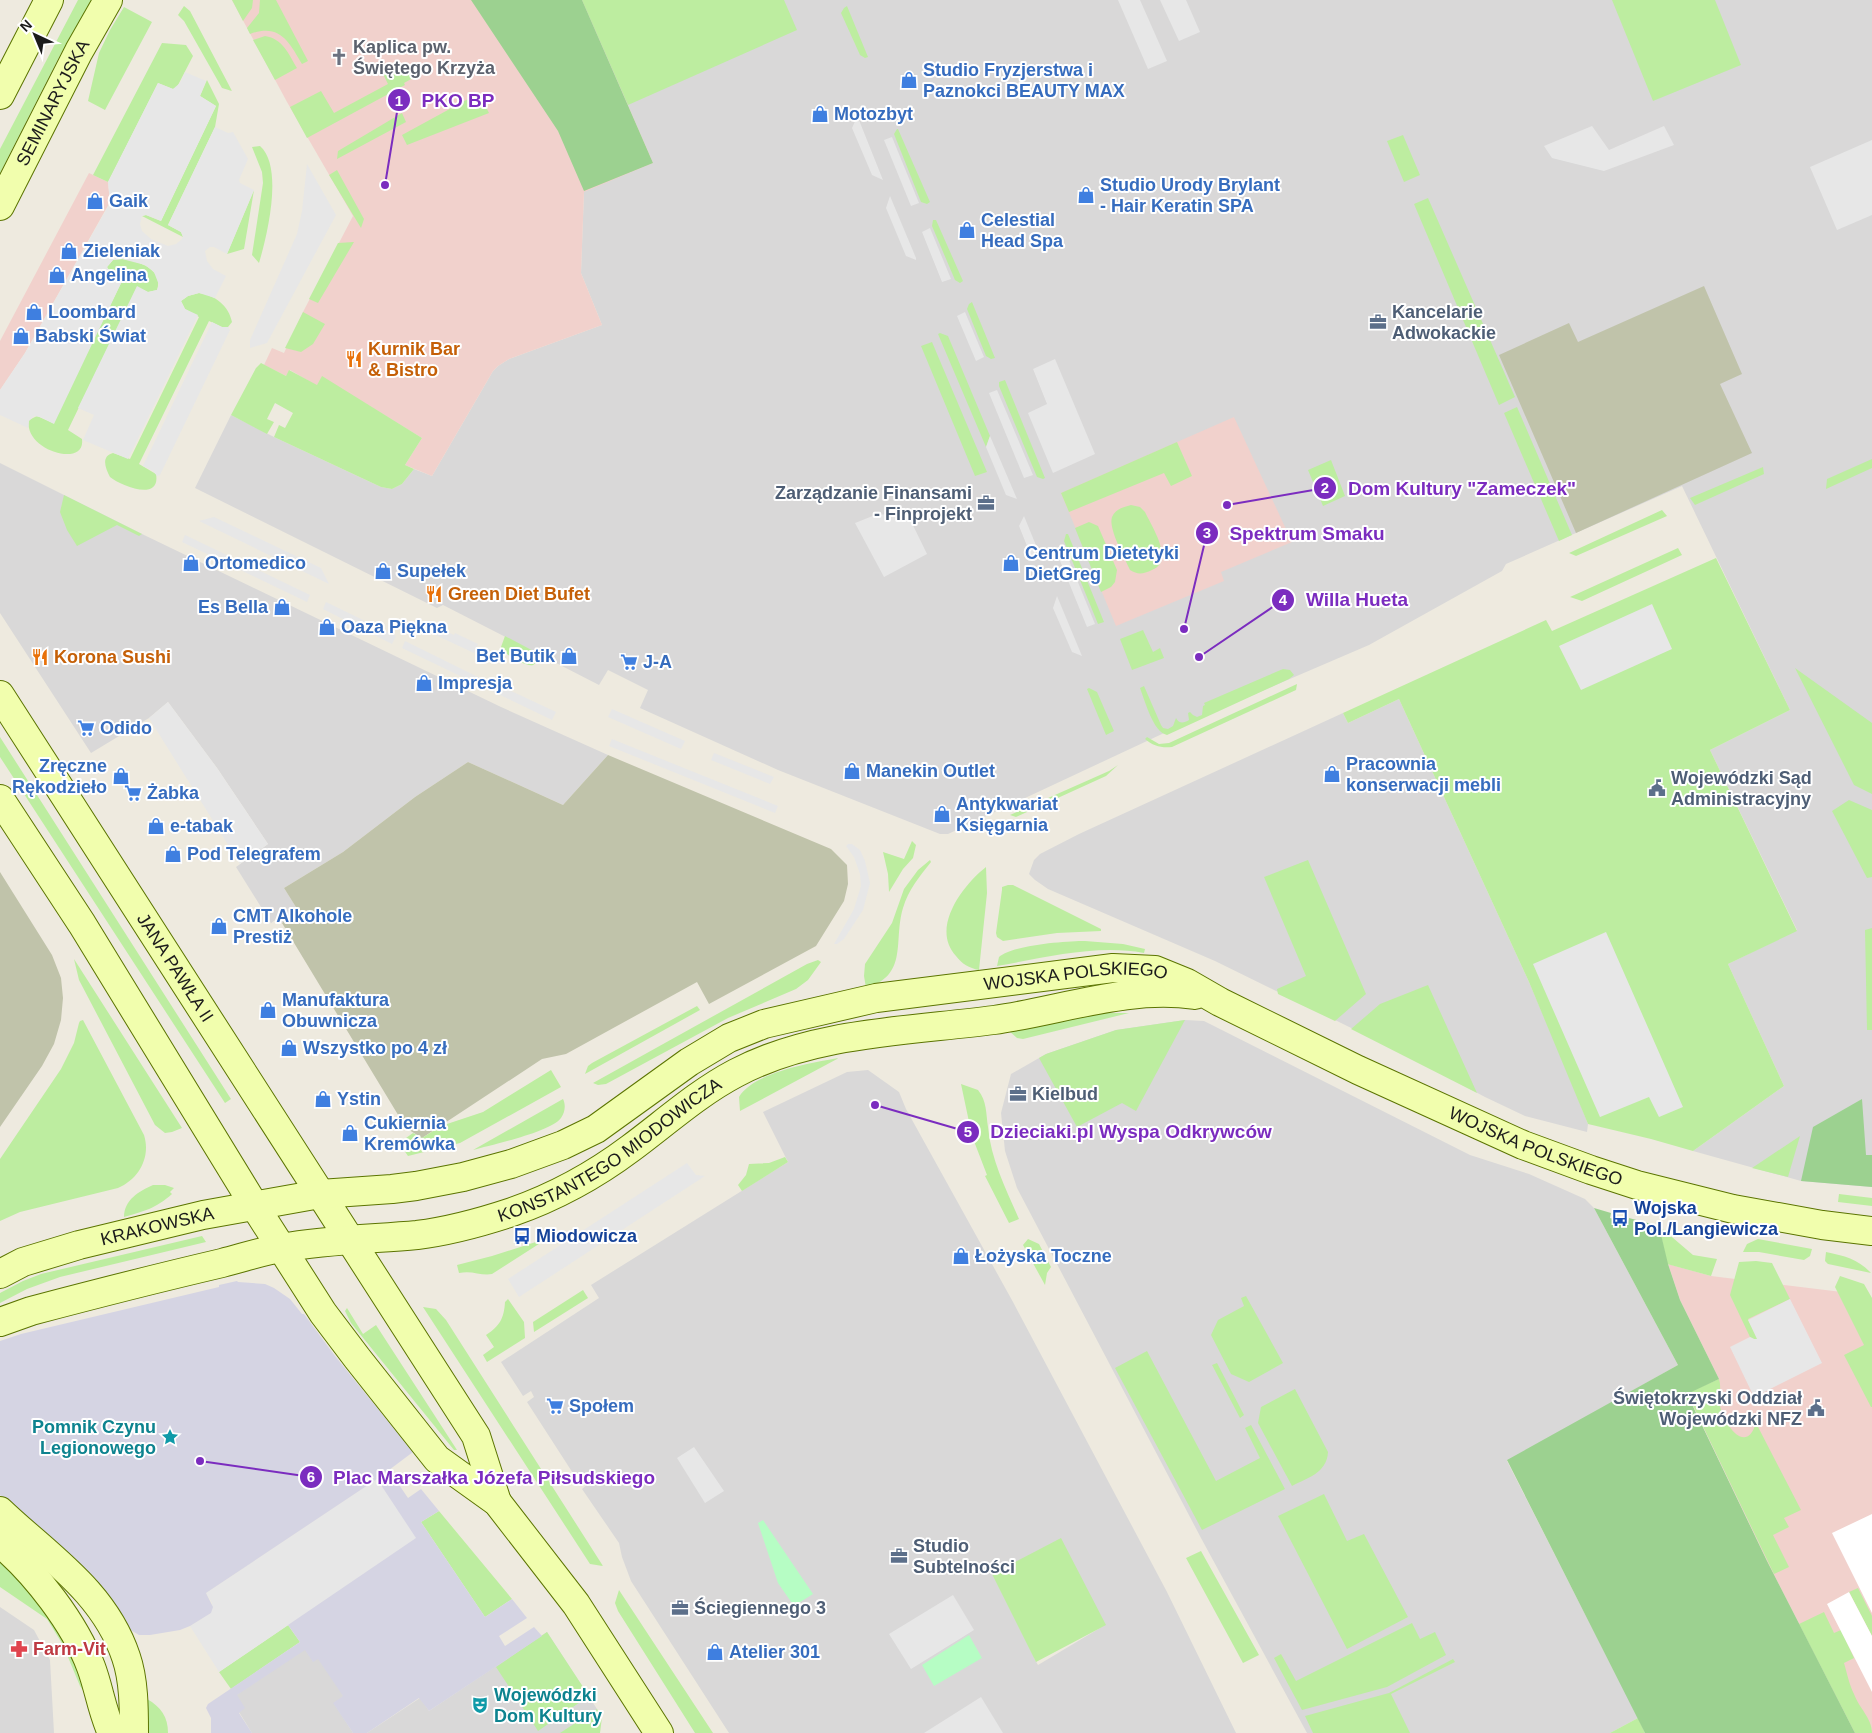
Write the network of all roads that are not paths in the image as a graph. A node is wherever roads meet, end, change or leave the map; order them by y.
1 (49, 0) edge
2 (108, 0) edge
3 (0, 95) edge
4 (0, 206) edge
5 (0, 695) edge
6 (0, 799) edge
7 (926, 992) joint
8 (1220, 1002) junction
9 (931, 1026) joint
10 (320, 1194) junction
11 (254, 1205) junction
12 (1872, 1231) edge
13 (350, 1240) junction
14 (281, 1248) junction
15 (0, 1274) edge
16 (0, 1322) edge
17 (497, 1502) junction
18 (0, 1510) edge
19 (0, 1543) edge
20 (112, 1733) edge
21 (134, 1733) edge
22 (659, 1733) edge

1 - 3 street
2 - 4 street, SEMINARYJSKA
5 - 10 street, JANA PAWŁA II
6 - 11 street
7 - 8 street, WOJSKA POLSKIEGO
7 - 10 street, KONSTANTEGO MIODOWICZA
8 - 9 street, WOJSKA POLSKIEGO
8 - 12 street, WOJSKA POLSKIEGO
9 - 13 street, KONSTANTEGO MIODOWICZA
10 - 11 street, KRAKOWSKA
10 - 13 street, JANA PAWŁA II
11 - 14 street
11 - 15 street, KRAKOWSKA
13 - 14 street, KONSTANTEGO MIODOWICZA
13 - 17 street, JANA PAWŁA II
14 - 16 street
14 - 17 street
17 - 22 street
18 - 21 street
19 - 20 street

